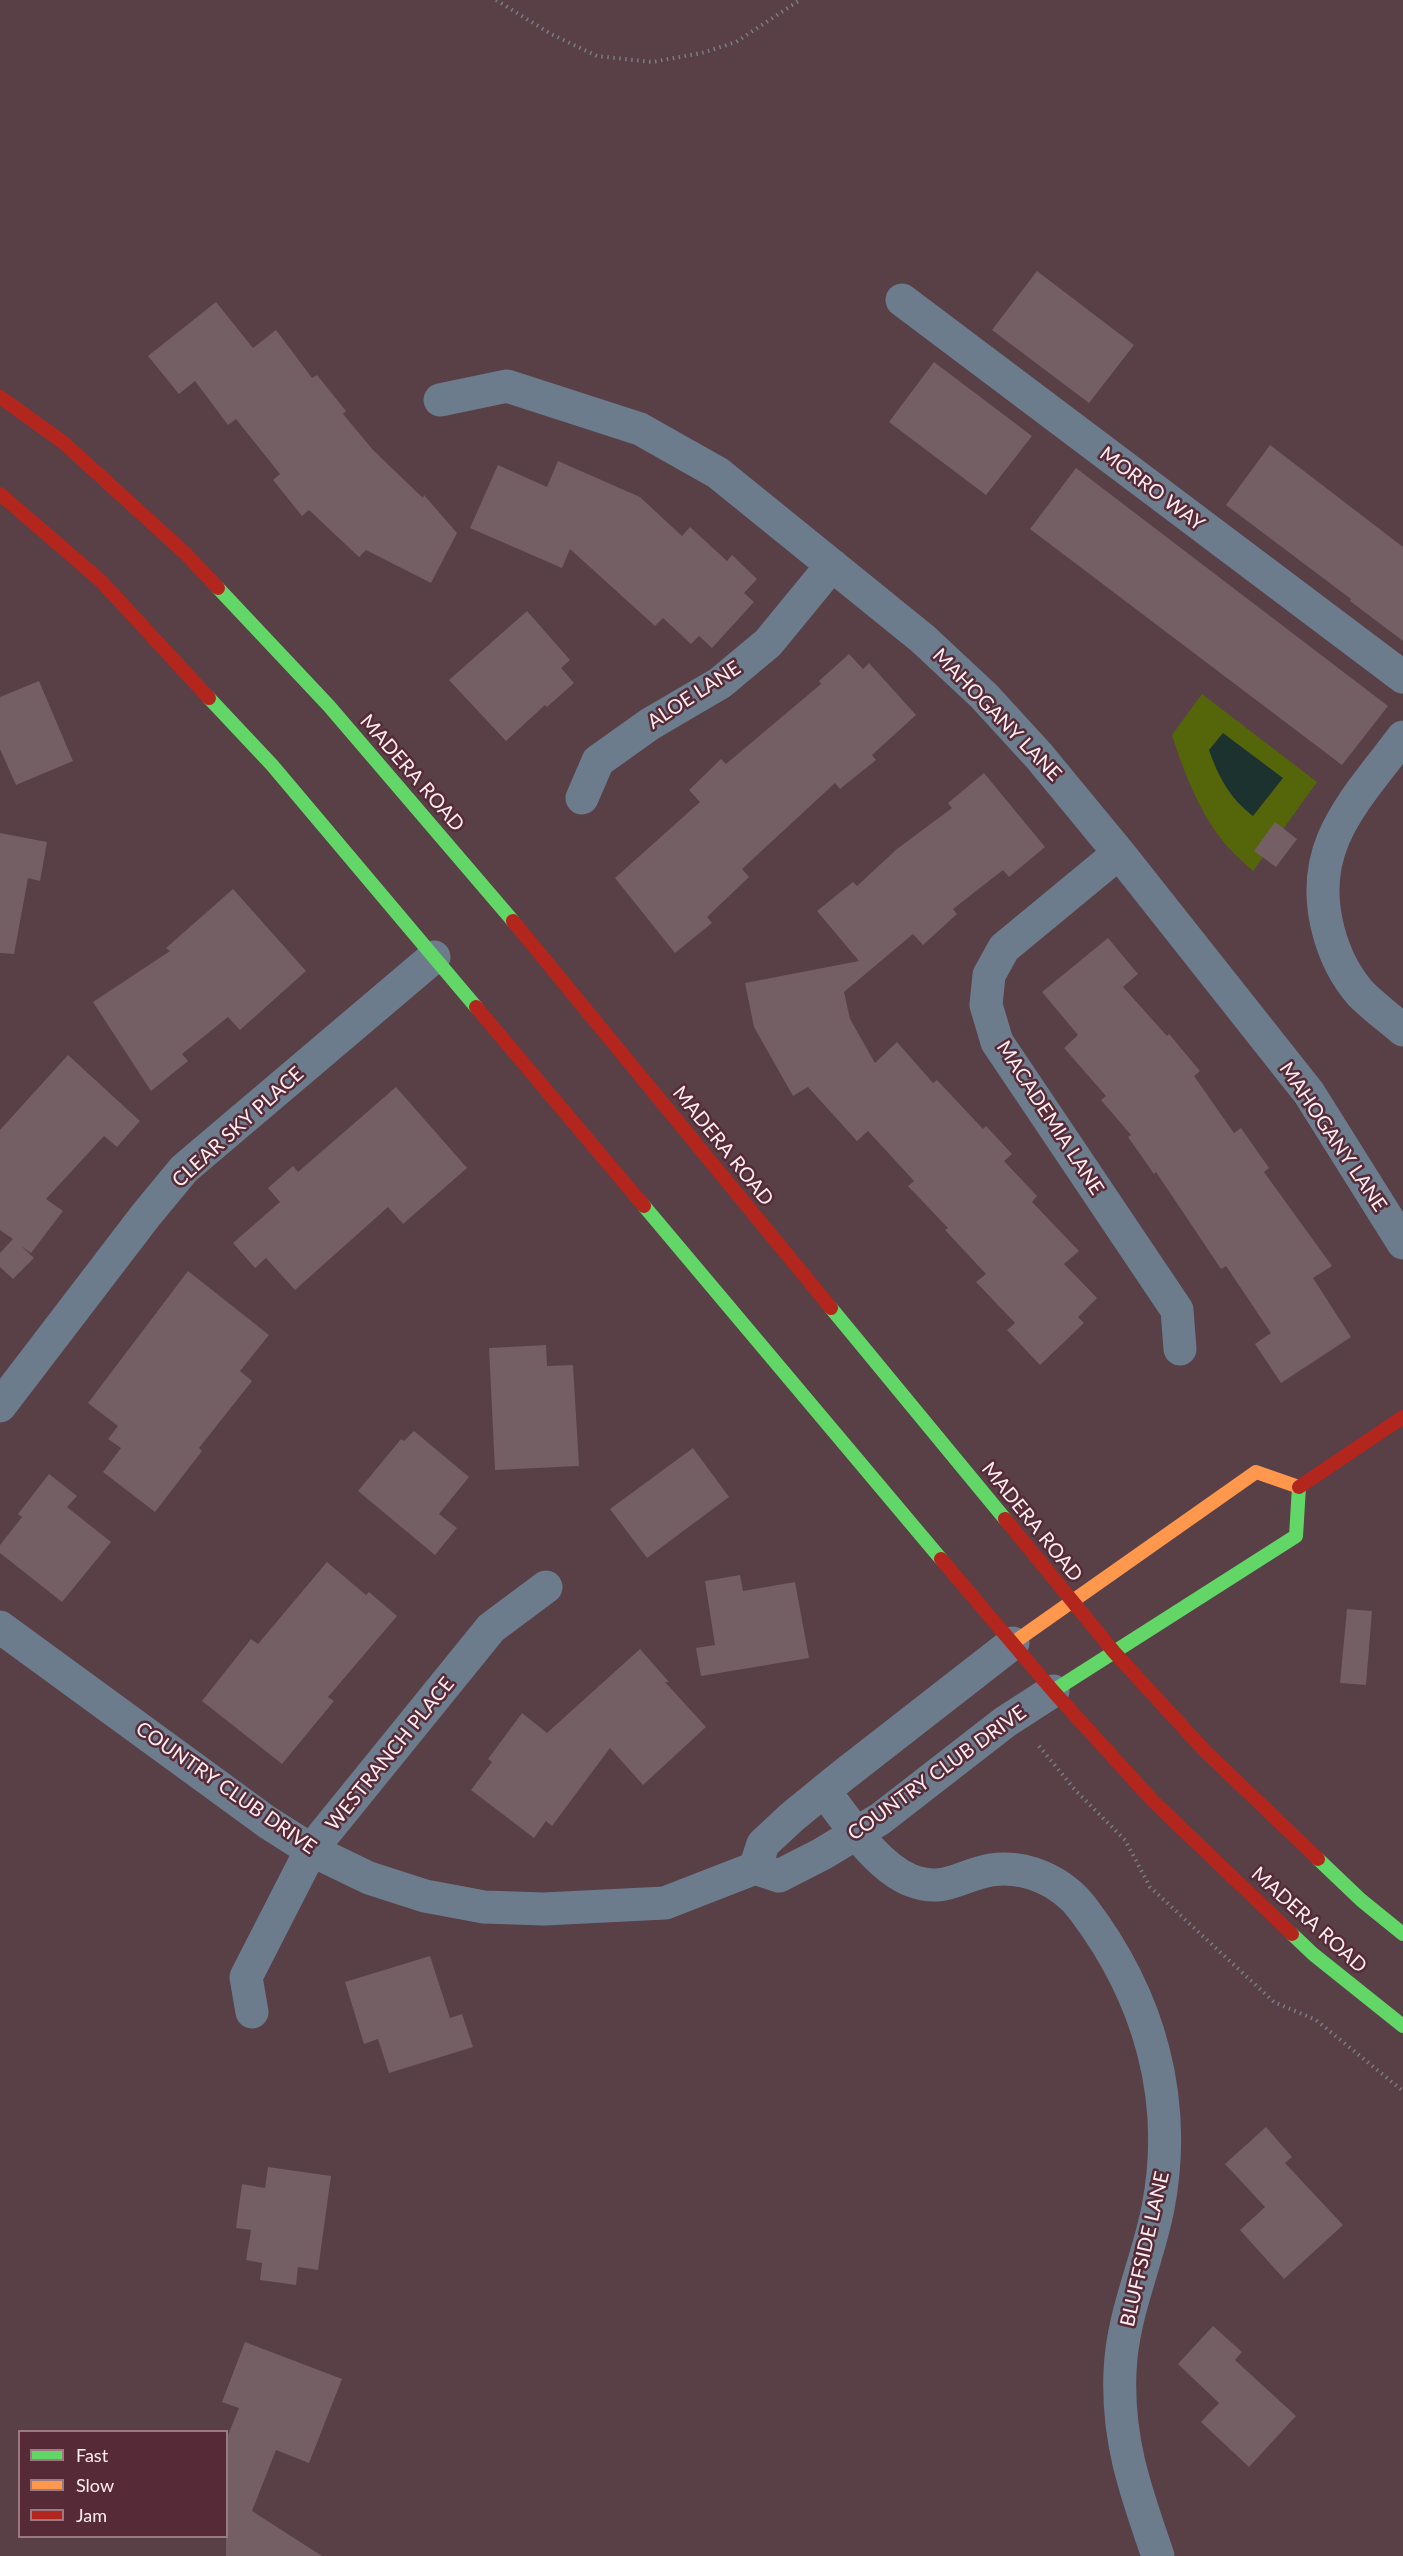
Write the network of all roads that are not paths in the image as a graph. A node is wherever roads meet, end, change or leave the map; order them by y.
1 (902, 300) dead end
2 (0, 397) edge
3 (440, 400) dead end
4 (0, 494) edge
5 (832, 565) junction
6 (1403, 677) edge
7 (1403, 737) edge
8 (582, 798) dead end
9 (1119, 853) junction
10 (434, 957) junction
11 (1403, 1030) edge
12 (1403, 1244) edge
13 (1180, 1349) dead end
14 (0, 1406) edge
15 (1403, 1417) edge
16 (1299, 1487) junction
17 (546, 1587) dead end
18 (1072, 1601) junction
19 (0, 1627) edge
20 (1012, 1643) junction
21 (1114, 1653) junction
22 (1053, 1691) junction
23 (824, 1791) junction
24 (857, 1832) junction
25 (312, 1850) junction
26 (754, 1868) junction
27 (1403, 1934) edge
28 (252, 2012) dead end
29 (1403, 2026) edge
30 (1158, 2556) edge

1 - 6 street, MORRO WAY
2 - 18 main road, MADERA ROAD
3 - 5 street, MAHOGANY LANE
4 - 10 main road, MADERA ROAD
5 - 8 street, ALOE LANE
5 - 9 street, MAHOGANY LANE
7 - 11 street
9 - 12 street, MAHOGANY LANE
9 - 13 street, MACADEMIA LANE
10 - 14 street, CLEAR SKY PLACE
10 - 20 main road, MADERA ROAD
15 - 16 main road
16 - 18 main road
16 - 21 main road
17 - 25 street, WESTRANCH PLACE
18 - 20 main road
18 - 21 main road, MADERA ROAD
19 - 25 street, COUNTRY CLUB DRIVE
20 - 22 main road, MADERA ROAD
20 - 23 street
21 - 22 main road
21 - 27 main road, MADERA ROAD
22 - 24 street, COUNTRY CLUB DRIVE
22 - 29 main road, MADERA ROAD
23 - 24 street, BLUFFSIDE LANE
23 - 26 street
24 - 26 street, COUNTRY CLUB DRIVE
24 - 30 street, BLUFFSIDE LANE
25 - 26 street, COUNTRY CLUB DRIVE
25 - 28 street, WESTRANCH PLACE

